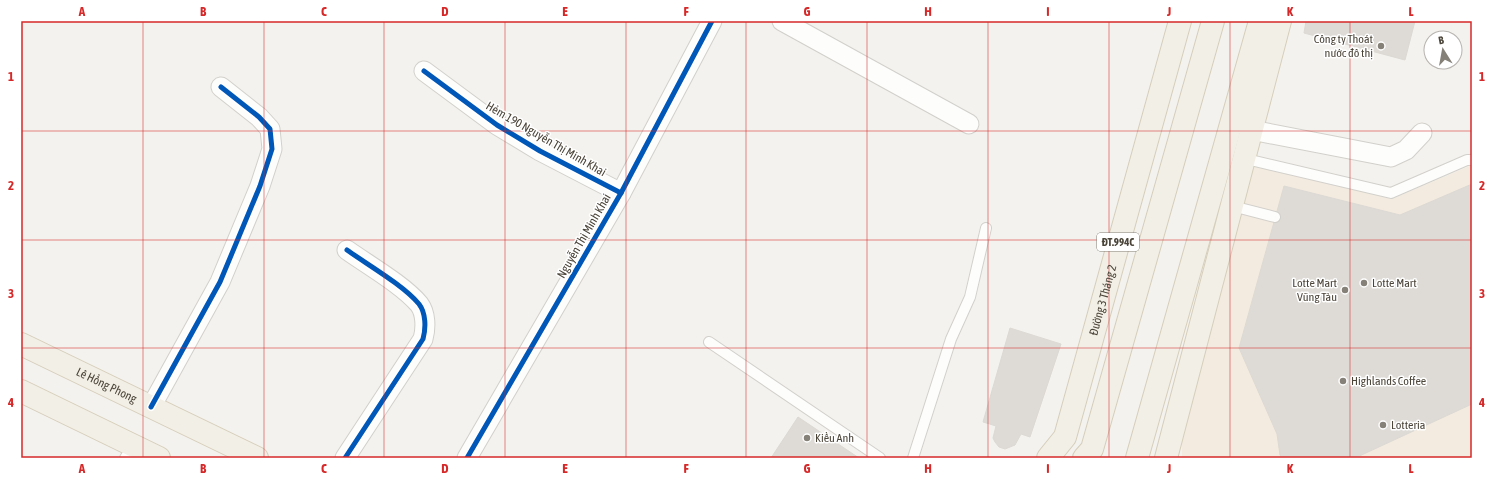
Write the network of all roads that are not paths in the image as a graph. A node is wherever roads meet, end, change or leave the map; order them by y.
1 (712, 21) edge
2 (782, 21) edge
3 (1180, 21) edge
4 (1213, 21) edge
5 (1260, 21) edge
6 (1280, 21) edge
7 (424, 71) dead end
8 (221, 87) dead end
9 (970, 124) dead end
10 (1251, 130) junction
11 (1422, 133) dead end
12 (1222, 154) junction
13 (1244, 158) junction
14 (1472, 160) edge
15 (621, 194) junction
16 (1232, 206) junction
17 (1275, 217) dead end
18 (986, 228) dead end
19 (347, 250) dead end
20 (709, 342) dead end
21 (21, 344) edge
22 (21, 391) edge
23 (152, 407) junction
24 (129, 452) edge
25 (159, 458) edge
26 (256, 458) edge
27 (345, 458) edge
28 (467, 458) edge
29 (880, 458) edge
30 (913, 458) edge
31 (1048, 458) edge
32 (1084, 458) edge
33 (1137, 458) edge
34 (1166, 458) edge

1 - 15 street, Nguyễn Thị Minh Khai
2 - 9 street
3 - 31 main road, Đường 3 Tháng 2 / ĐT.994C
4 - 32 main road, ĐT.994C
5 - 12 main road
6 - 10 main road
7 - 15 street, Hẻm 190 Nguyễn Thị Minh Khai
8 - 23 street
10 - 11 street
10 - 13 main road
12 - 13 lane
12 - 33 main road
13 - 14 lane
13 - 16 main road
15 - 28 street, Nguyễn Thị Minh Khai
16 - 17 lane
16 - 34 main road
18 - 30 lane
19 - 27 street
20 - 29 lane
21 - 23 main road, Lê Hồng Phong
22 - 24 main road
23 - 26 main road, Lê Hồng Phong
24 - 25 main road

